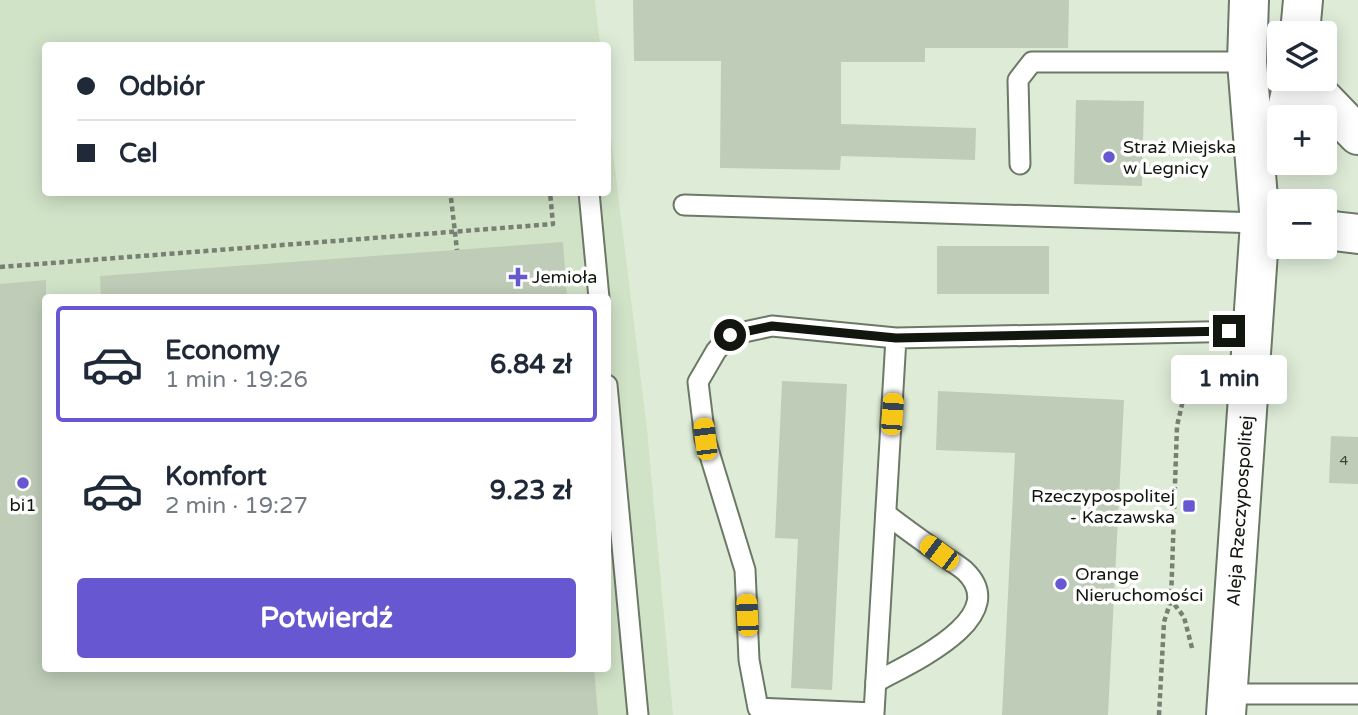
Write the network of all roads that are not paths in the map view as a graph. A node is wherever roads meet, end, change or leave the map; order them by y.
1 (1249, 0) edge
2 (1303, 0) edge
3 (1301, 21) edge
4 (1247, 62) junction
5 (1316, 91) edge
6 (1358, 135) edge
7 (1020, 164) dead end
8 (589, 196) edge
9 (1267, 203) edge
10 (684, 205) dead end
11 (1267, 224) edge
12 (1337, 231) edge
13 (1358, 234) edge
14 (1267, 242) edge
15 (599, 294) edge
16 (1252, 331) junction
17 (896, 338) junction
18 (611, 426) edge
19 (886, 514) junction
20 (876, 682) junction
21 (1358, 694) edge
22 (1227, 704) edge
23 (639, 715) edge

1 - 4 street, Aleja Rzeczypospolitej
2 - 3 street
4 - 7 lane
4 - 9 street, Aleja Rzeczypospolitej
5 - 6 street
8 - 15 lane
10 - 11 lane
12 - 13 street
14 - 16 street, Aleja Rzeczypospolitej
16 - 17 lane
16 - 22 street, Aleja Rzeczypospolitej
17 - 19 lane
17 - 20 lane
18 - 23 lane
19 - 20 lane
19 - 20 lane
21 - 22 lane

